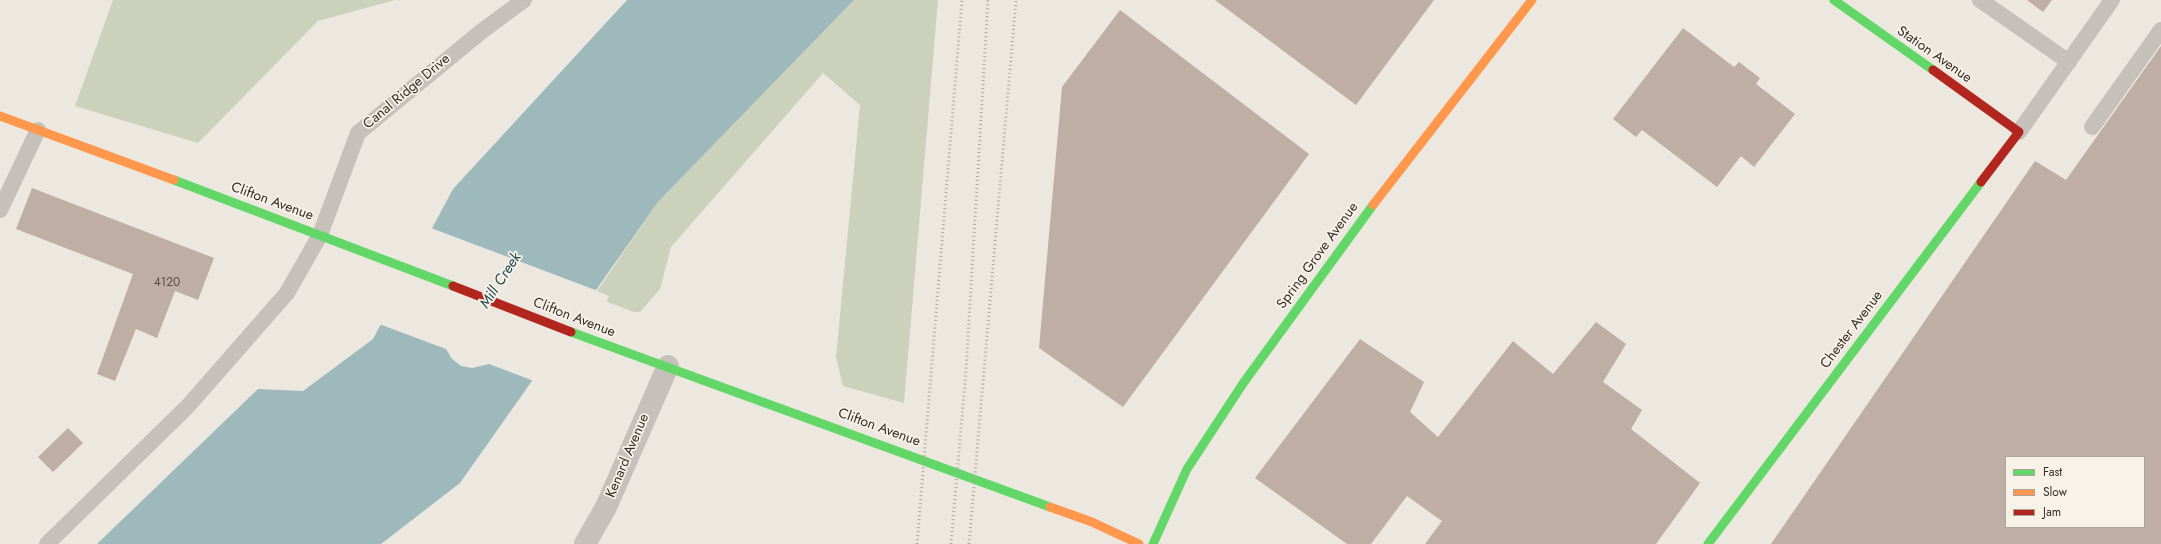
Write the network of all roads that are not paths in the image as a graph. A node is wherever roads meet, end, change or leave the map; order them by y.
1 (524, 0) edge
2 (1532, 0) edge
3 (1834, 0) edge
4 (1980, 0) edge
5 (2112, 0) edge
6 (2161, 30) edge
7 (2069, 62) junction
8 (0, 116) edge
9 (2092, 127) dead end
10 (38, 130) junction
11 (2019, 132) junction
12 (0, 210) edge
13 (320, 235) junction
14 (668, 366) junction
15 (47, 544) edge
16 (585, 544) edge
17 (1139, 544) edge
18 (1153, 544) edge
19 (1708, 544) edge

1 - 13 lane, Canal Ridge Drive
2 - 18 main road, Spring Grove Avenue
3 - 11 main road, Station Avenue
4 - 7 lane
5 - 7 lane
6 - 9 lane
7 - 11 lane
8 - 10 main road, Clifton Avenue
10 - 12 lane
10 - 13 main road, Clifton Avenue
11 - 19 main road, Chester Avenue
13 - 14 main road, Clifton Avenue
13 - 15 lane, Canal Ridge Drive
14 - 16 street, Kenard Avenue
14 - 17 main road, Clifton Avenue

